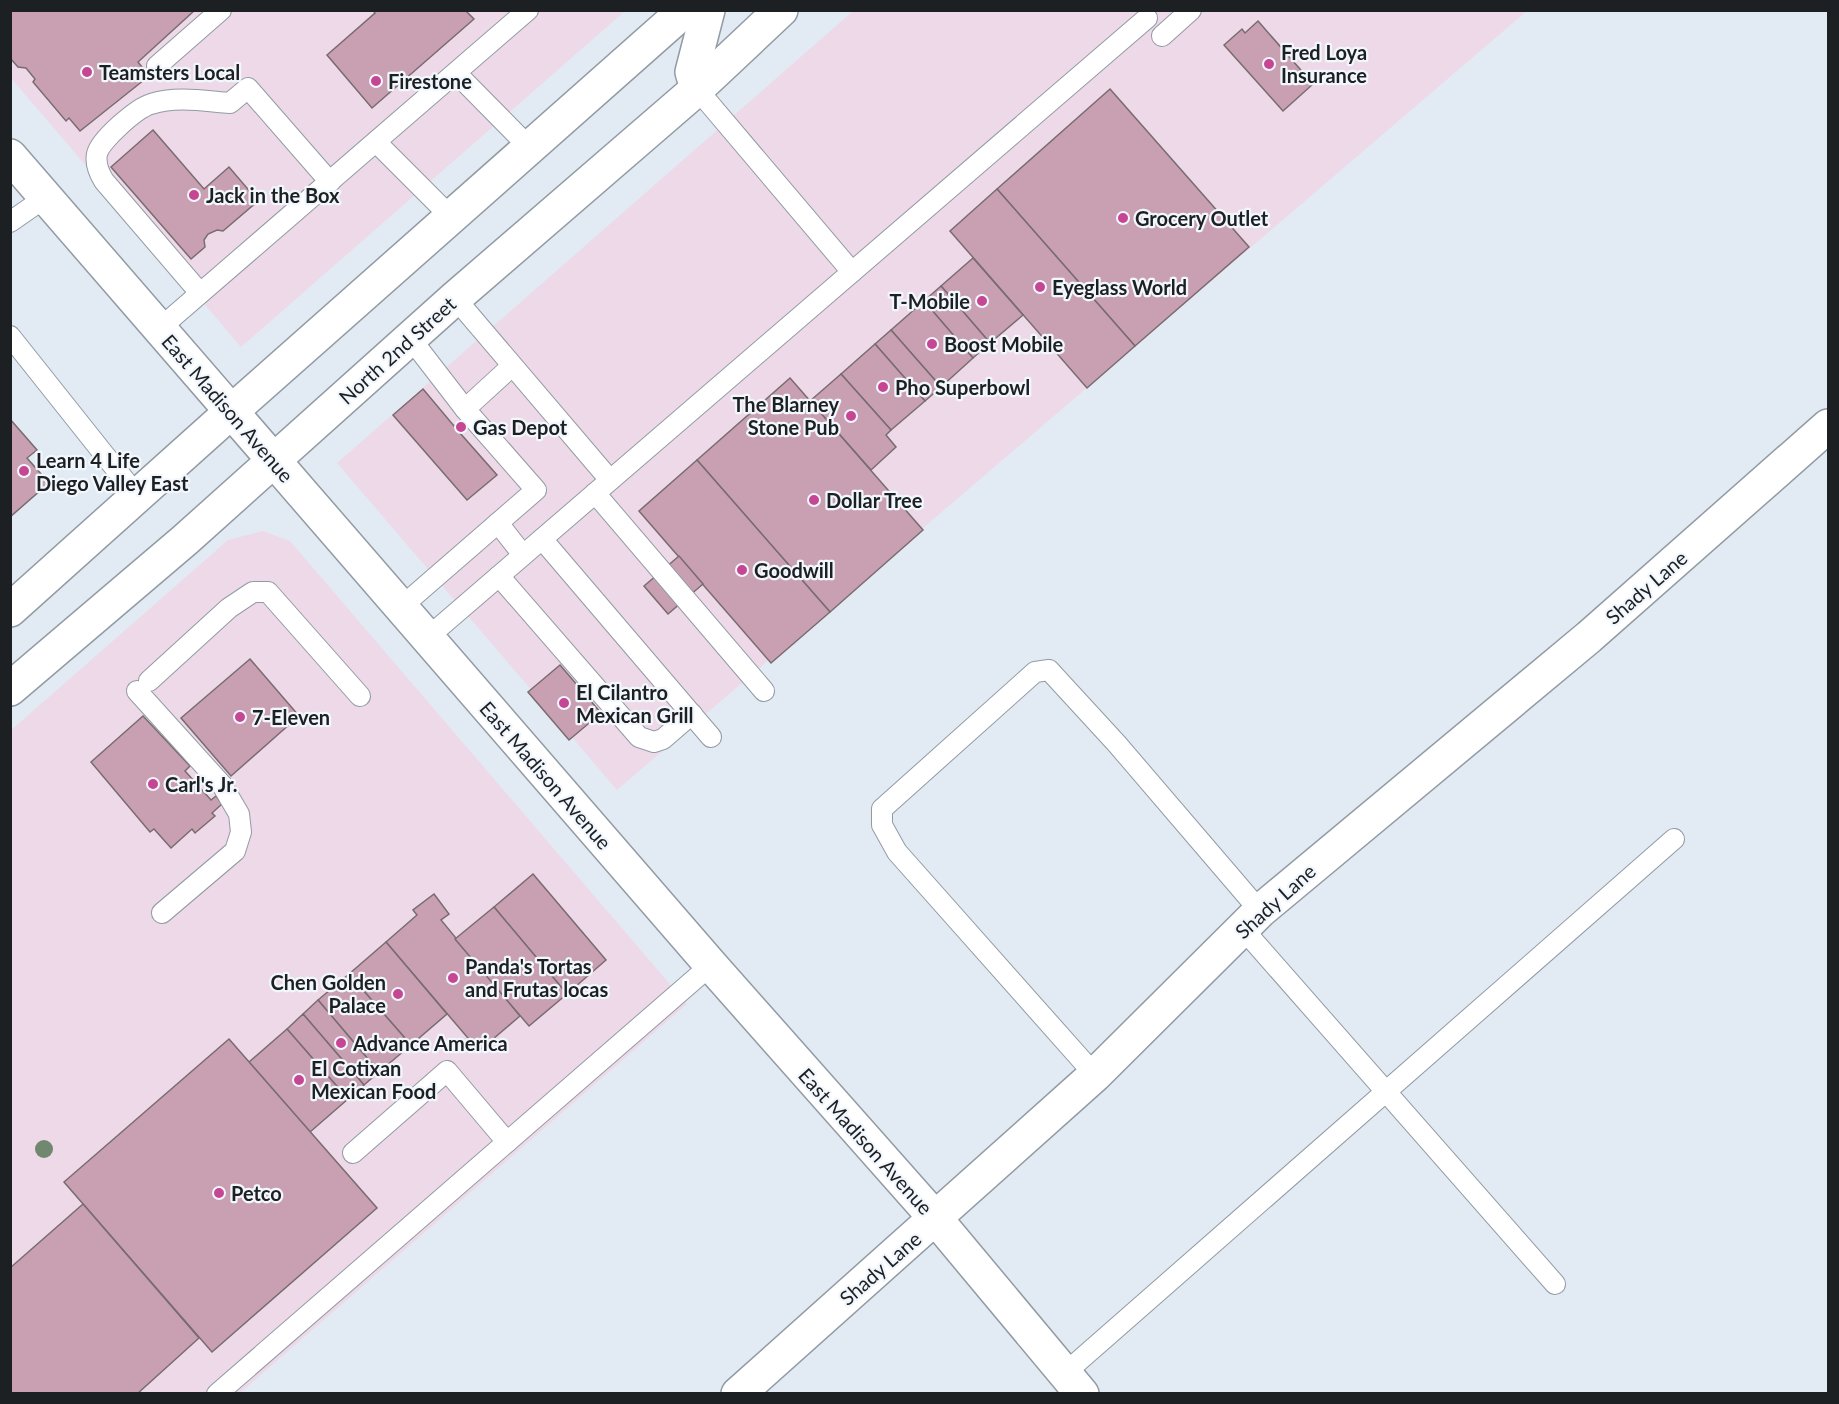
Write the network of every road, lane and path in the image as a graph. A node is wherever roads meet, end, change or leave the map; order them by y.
1 (221, 10) edge
2 (528, 10) edge
3 (685, 10) edge
4 (708, 10) edge
5 (781, 10) edge
6 (1191, 10) edge
7 (1147, 18) dead end
8 (1162, 36) dead end
9 (158, 66) dead end
10 (456, 73) junction
11 (697, 89) junction
12 (376, 142) junction
13 (529, 147) junction
14 (10, 156) edge
15 (330, 182) junction
16 (46, 197) junction
17 (450, 216) junction
18 (10, 222) edge
19 (852, 272) junction
20 (200, 293) junction
21 (455, 298) junction
22 (159, 329) junction
23 (10, 336) edge
24 (411, 339) junction
25 (512, 366) junction
26 (465, 409) junction
27 (232, 411) junction
28 (1828, 426) edge
29 (274, 460) junction
30 (610, 480) junction
31 (595, 493) junction
32 (138, 497) junction
33 (498, 523) junction
34 (542, 539) junction
35 (523, 555) junction
36 (499, 576) junction
37 (400, 608) junction
38 (10, 610) edge
39 (427, 638) junction
40 (10, 689) edge
41 (765, 691) dead end
42 (360, 696) dead end
43 (692, 714) junction
44 (711, 737) dead end
45 (1674, 839) dead end
46 (162, 913) dead end
47 (1252, 920) junction
48 (711, 965) junction
49 (1095, 1074) junction
50 (1387, 1093) junction
51 (507, 1142) junction
52 (353, 1153) dead end
53 (936, 1219) junction
54 (1556, 1284) dead end
55 (1074, 1383) edge
56 (218, 1394) edge
57 (738, 1394) edge

1 - 9 lane
2 - 10 lane
3 - 13 street
4 - 11 street
5 - 11 street, North 2nd Street
6 - 8 lane
7 - 19 lane
10 - 12 lane
10 - 13 lane
11 - 19 lane
11 - 21 street, North 2nd Street
12 - 15 lane
12 - 17 lane
13 - 17 street
14 - 16 street, East Madison Avenue
15 - 20 lane
15 - 20 lane
16 - 18 lane
16 - 22 street, East Madison Avenue
17 - 27 street
19 - 30 lane
20 - 22 lane
21 - 24 street, North 2nd Street
21 - 25 lane
22 - 27 street, East Madison Avenue
23 - 32 lane
24 - 26 lane
24 - 29 street, North 2nd Street
25 - 26 lane
25 - 30 lane
26 - 33 lane
27 - 29 street, East Madison Avenue
27 - 32 street
28 - 47 street, Shady Lane
29 - 37 street, East Madison Avenue
29 - 40 street, North 2nd Street
30 - 31 lane
31 - 34 lane
31 - 41 lane
32 - 38 street
33 - 35 lane
33 - 37 lane
34 - 35 lane
34 - 43 lane
35 - 36 lane
36 - 39 lane
36 - 43 lane
37 - 39 street, East Madison Avenue
39 - 48 street, East Madison Avenue
42 - 46 lane
43 - 44 lane
45 - 50 lane
47 - 49 street, Shady Lane
47 - 49 lane
47 - 50 lane
48 - 51 lane
48 - 53 street, East Madison Avenue
49 - 53 street, Shady Lane
50 - 54 lane
50 - 55 lane
51 - 52 lane
51 - 56 lane
53 - 55 street, East Madison Avenue
53 - 57 street, Shady Lane

